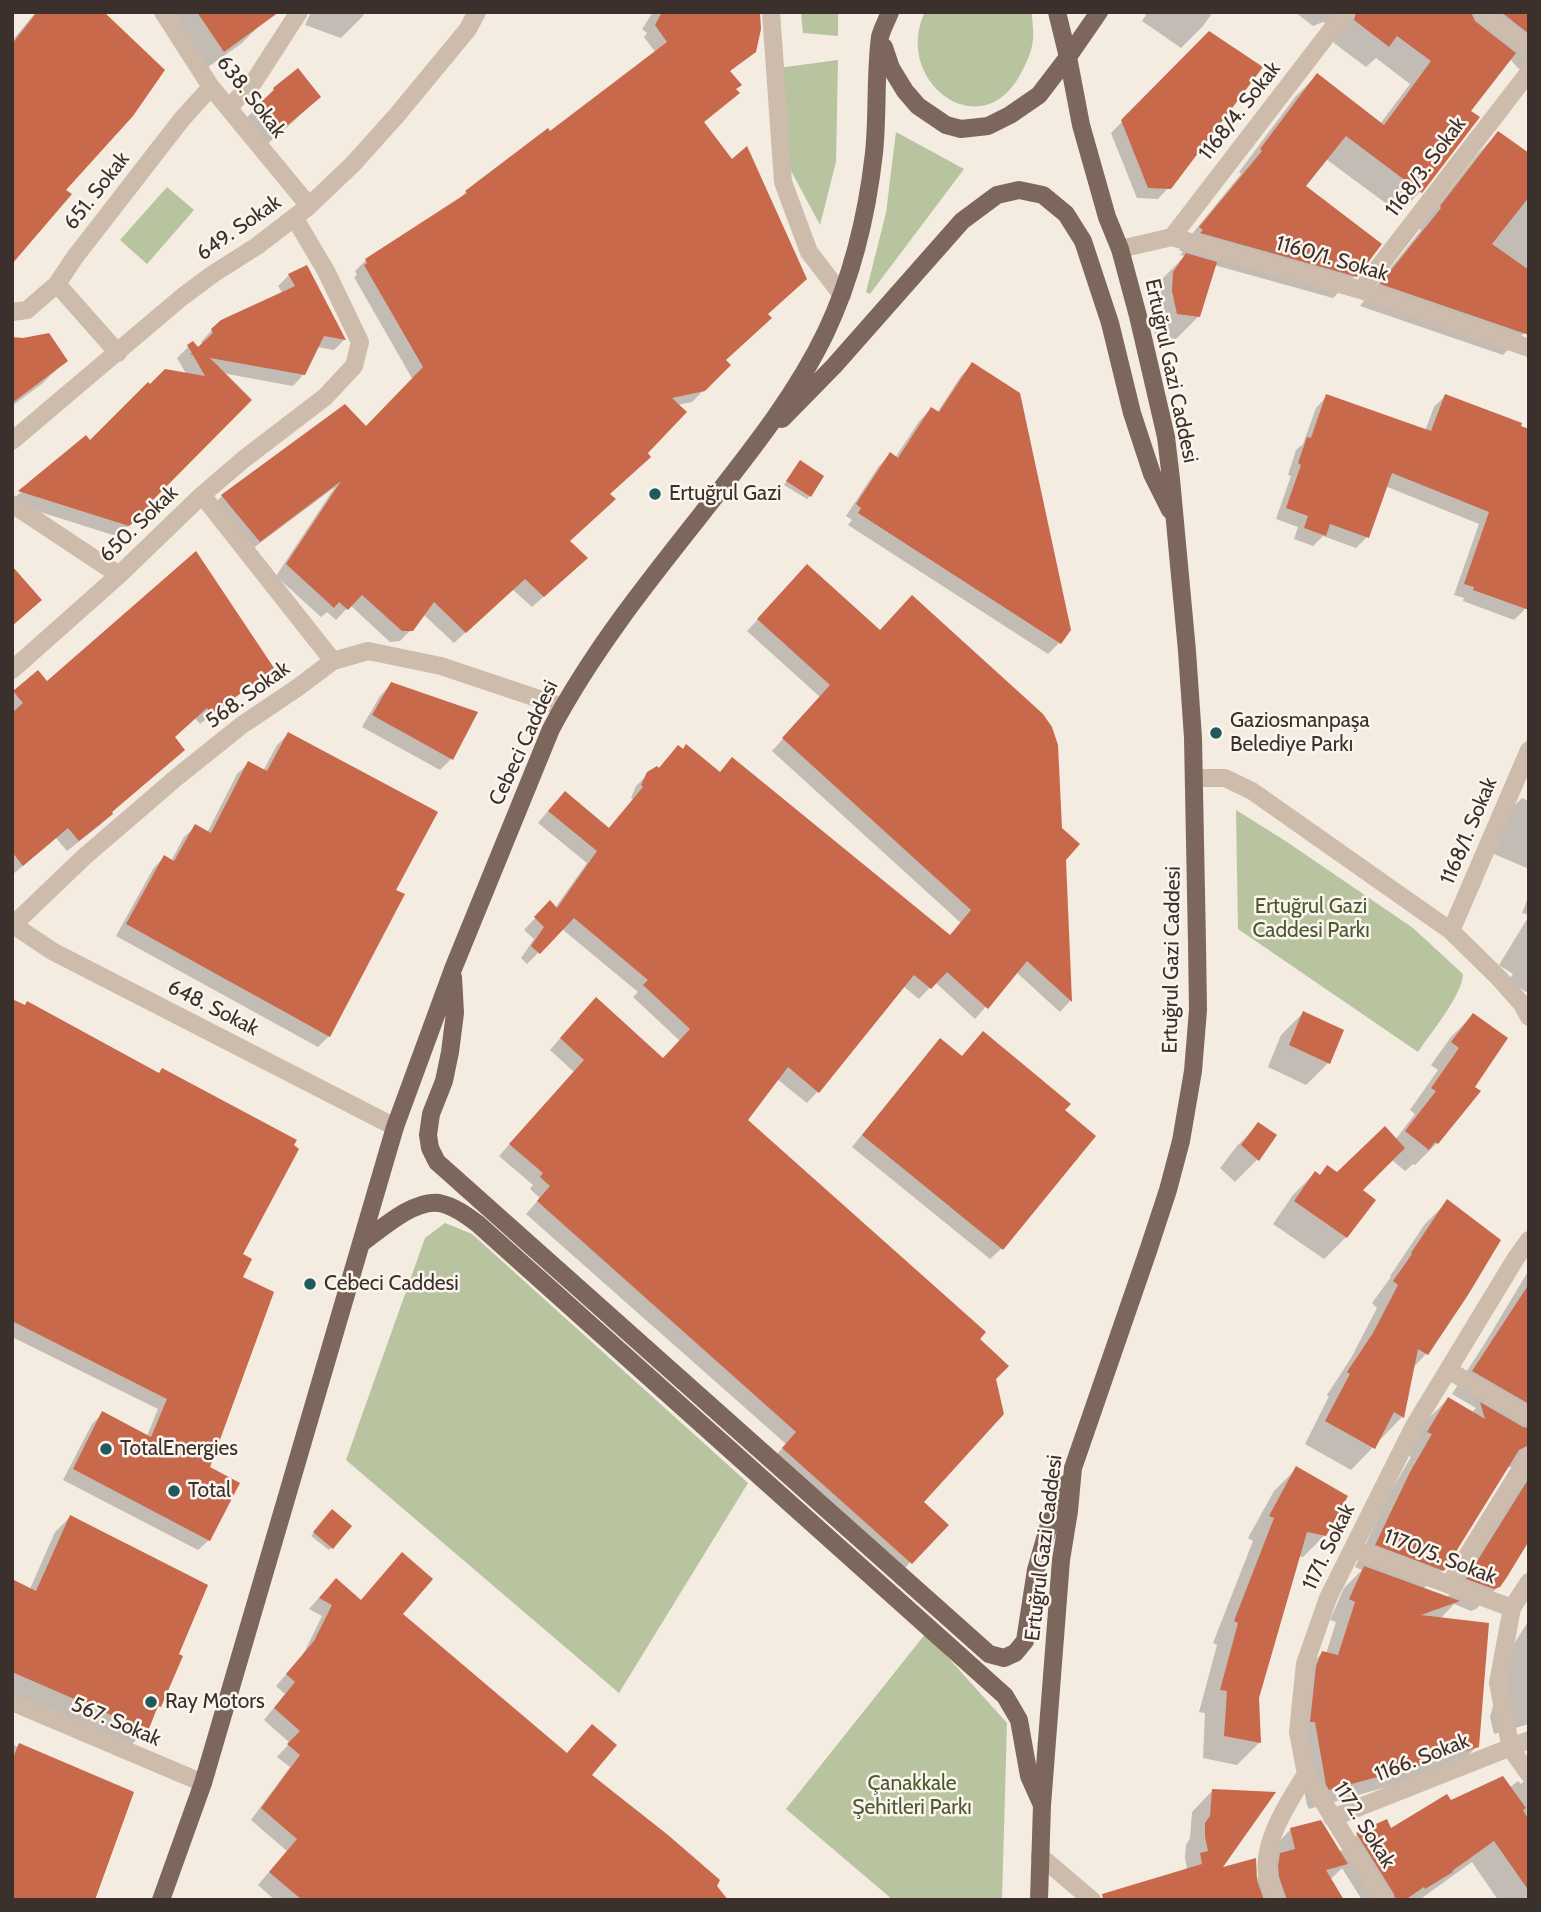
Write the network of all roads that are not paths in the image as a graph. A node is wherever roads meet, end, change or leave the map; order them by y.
1 (163, 12) edge
2 (299, 12) edge
3 (477, 12) edge
4 (494, 12) edge
5 (771, 12) edge
6 (882, 12) edge
7 (890, 12) edge
8 (1057, 12) edge
9 (1098, 12) edge
10 (1345, 12) edge
11 (1482, 12) edge
12 (468, 29) junction
13 (881, 34) junction
14 (1529, 49) edge
15 (1068, 57) junction
16 (1529, 72) edge
17 (211, 88) junction
18 (228, 108) junction
19 (309, 206) junction
20 (294, 217) junction
21 (1172, 237) junction
22 (1120, 249) junction
23 (57, 284) junction
24 (1361, 290) junction
25 (842, 295) junction
26 (12, 312) edge
27 (1529, 348) edge
28 (118, 352) junction
29 (12, 441) edge
30 (753, 448) junction
31 (202, 495) junction
32 (12, 504) edge
33 (1173, 517) junction
34 (120, 575) junction
35 (332, 661) junction
36 (12, 670) edge
37 (563, 707) junction
38 (1529, 750) edge
39 (1195, 778) junction
40 (13, 925) edge
41 (1451, 931) junction
42 (453, 969) junction
43 (1529, 1017) edge
44 (395, 1127) junction
45 (1529, 1240) edge
46 (362, 1243) junction
47 (1523, 1262) edge
48 (1448, 1370) junction
49 (1529, 1417) edge
50 (1529, 1456) edge
51 (1073, 1468) junction
52 (1353, 1549) junction
53 (1529, 1582) edge
54 (1449, 1585) junction
55 (1512, 1608) junction
56 (13, 1704) edge
57 (1529, 1741) edge
58 (1510, 1749) junction
59 (1306, 1773) junction
60 (1529, 1774) edge
61 (203, 1783) junction
62 (1042, 1805) junction
63 (1332, 1818) junction
64 (1040, 1856) junction
65 (161, 1900) edge
66 (1039, 1900) edge
67 (1092, 1900) edge
68 (1276, 1900) edge
69 (1384, 1900) edge

1 - 17 street, 638. Sokak
2 - 18 street
3 - 12 street, 649. Sokak
4 - 12 street, 649. Sokak
5 - 25 street
6 - 13 main road
7 - 13 main road
8 - 15 main road, Ertuğrul Gazi Caddesi
9 - 15 main road
10 - 21 street, 1168/4. Sokak
11 - 14 street
12 - 19 street, 649. Sokak
13 - 15 main road
13 - 25 main road
15 - 22 main road, Ertuğrul Gazi Caddesi
16 - 24 street, 1168/3. Sokak
17 - 18 street, 638. Sokak
17 - 23 street, 651. Sokak
18 - 19 street, 638. Sokak
19 - 20 street, 649. Sokak
20 - 28 street, 649. Sokak
20 - 31 street
21 - 22 street, 1160/1. Sokak
21 - 24 street, 1160/1. Sokak
22 - 33 main road, Ertuğrul Gazi Caddesi
23 - 26 street, 651. Sokak
23 - 28 street
24 - 27 street, 1160/1. Sokak
25 - 30 main road
28 - 29 street, 649. Sokak
30 - 33 main road
30 - 37 main road, Cebeci Caddesi
31 - 34 street, 650. Sokak
31 - 35 street, 650. Sokak
32 - 34 street
33 - 39 main road, Ertuğrul Gazi Caddesi
34 - 36 street, 650. Sokak
35 - 37 street, 568. Sokak
35 - 40 street, 568. Sokak
37 - 42 main road, Cebeci Caddesi
38 - 41 street, 1168/1. Sokak
39 - 41 street
39 - 51 main road, Ertuğrul Gazi Caddesi
40 - 44 street, 648. Sokak
41 - 43 street
42 - 44 main road, Cebeci Caddesi
42 - 51 main road
44 - 46 main road, Cebeci Caddesi
45 - 47 street, 1171. Sokak
46 - 61 main road, Cebeci Caddesi
46 - 62 main road
47 - 48 street, 1171. Sokak
48 - 49 street
48 - 52 street, 1171. Sokak
50 - 54 street
51 - 62 main road, Ertuğrul Gazi Caddesi
52 - 54 street, 1170/5. Sokak
52 - 59 street, 1171. Sokak
53 - 55 street
54 - 55 street, 1170/5. Sokak
55 - 58 street
56 - 61 street, 567. Sokak
57 - 58 street, 1166. Sokak
58 - 60 street
58 - 63 street, 1166. Sokak
59 - 63 street, 1172. Sokak
59 - 68 street
61 - 65 main road, Cebeci Caddesi
62 - 64 main road, Ertuğrul Gazi Caddesi
63 - 69 street, 1172. Sokak
64 - 66 main road, Ertuğrul Gazi Caddesi
64 - 67 street

